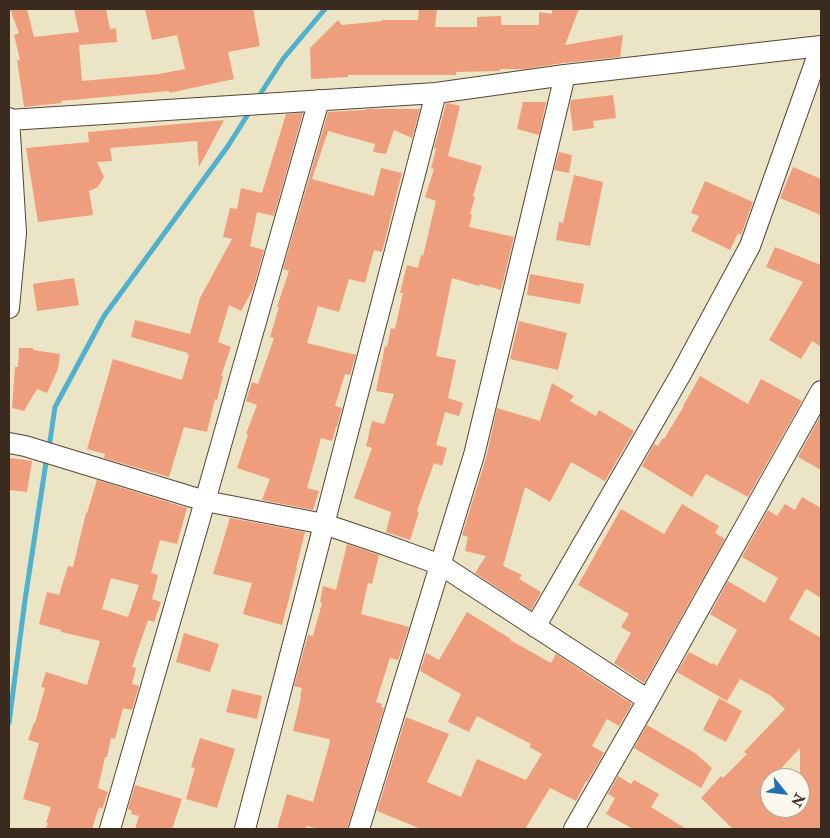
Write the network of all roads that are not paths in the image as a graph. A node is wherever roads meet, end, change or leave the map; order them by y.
1 (821, 46) edge
2 (565, 75) junction
3 (436, 93) junction
4 (319, 100) junction
5 (9, 119) edge
6 (9, 308) edge
7 (821, 391) edge
8 (17, 445) edge
9 (205, 501) junction
10 (324, 524) junction
11 (441, 565) junction
12 (535, 627) junction
13 (648, 700) junction
14 (110, 829) edge
15 (245, 829) edge
16 (359, 829) edge
17 (574, 829) edge

1 - 2 street
1 - 12 street
2 - 3 street
2 - 11 street
3 - 4 street
3 - 10 street
4 - 5 street
4 - 9 street
5 - 6 street
7 - 13 street
8 - 9 street
9 - 10 street
9 - 14 street
10 - 11 street
10 - 15 street
11 - 12 street
11 - 16 street
12 - 13 street
13 - 17 street

